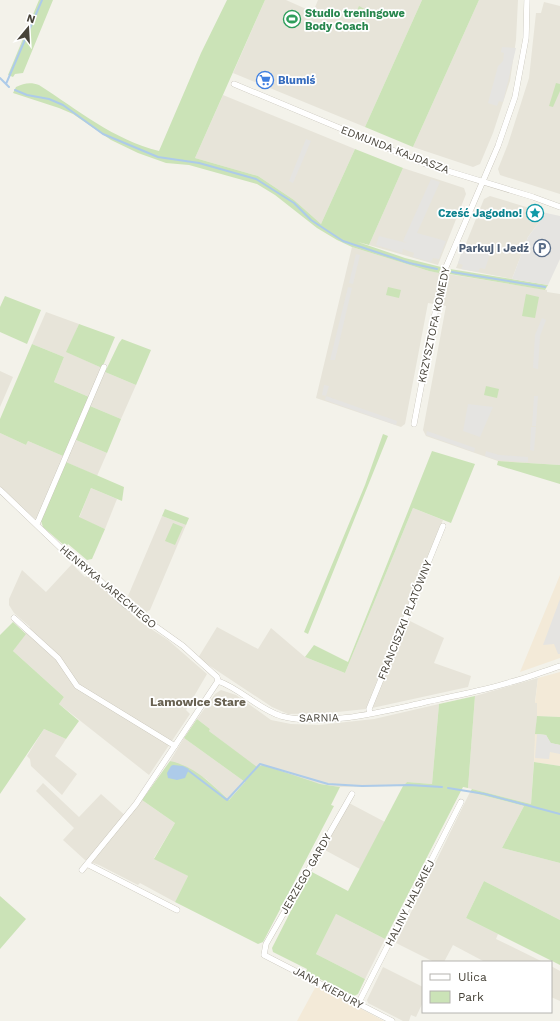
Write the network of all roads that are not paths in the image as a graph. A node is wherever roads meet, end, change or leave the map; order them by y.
1 (527, 0) edge
2 (234, 84) dead end
3 (483, 181) junction
4 (560, 207) edge
5 (104, 367) dead end
6 (414, 424) dead end
7 (0, 490) edge
8 (37, 524) junction
9 (443, 526) dead end
10 (14, 618) dead end
11 (560, 666) edge
12 (218, 681) junction
13 (370, 714) junction
14 (175, 746) junction
15 (352, 794) dead end
16 (462, 802) dead end
17 (87, 864) junction
18 (82, 870) dead end
19 (177, 910) dead end
20 (264, 955) joint
21 (358, 1004) junction
22 (392, 1021) edge

1 - 3 street, KRZYSZTOFA KOMEDY
2 - 3 street, EDMUNDA KAJDASZA
3 - 4 street, EDMUNDA KAJDASZA
3 - 6 street, KRZYSZTOFA KOMEDY
5 - 8 street
7 - 8 street, HENRYKA JARECKIEGO
8 - 12 street, HENRYKA JARECKIEGO
9 - 13 street, FRANCISZKI PLATÓWNY
10 - 14 street
11 - 13 street, SARNIA
12 - 13 street, SARNIA
12 - 14 street
14 - 17 street
15 - 20 street, JERZEGO GARDY
16 - 21 street, HALINY HALSKIEJ
17 - 18 street
17 - 19 street
20 - 21 street, JANA KIEPURY
21 - 22 street, JANA KIEPURY

